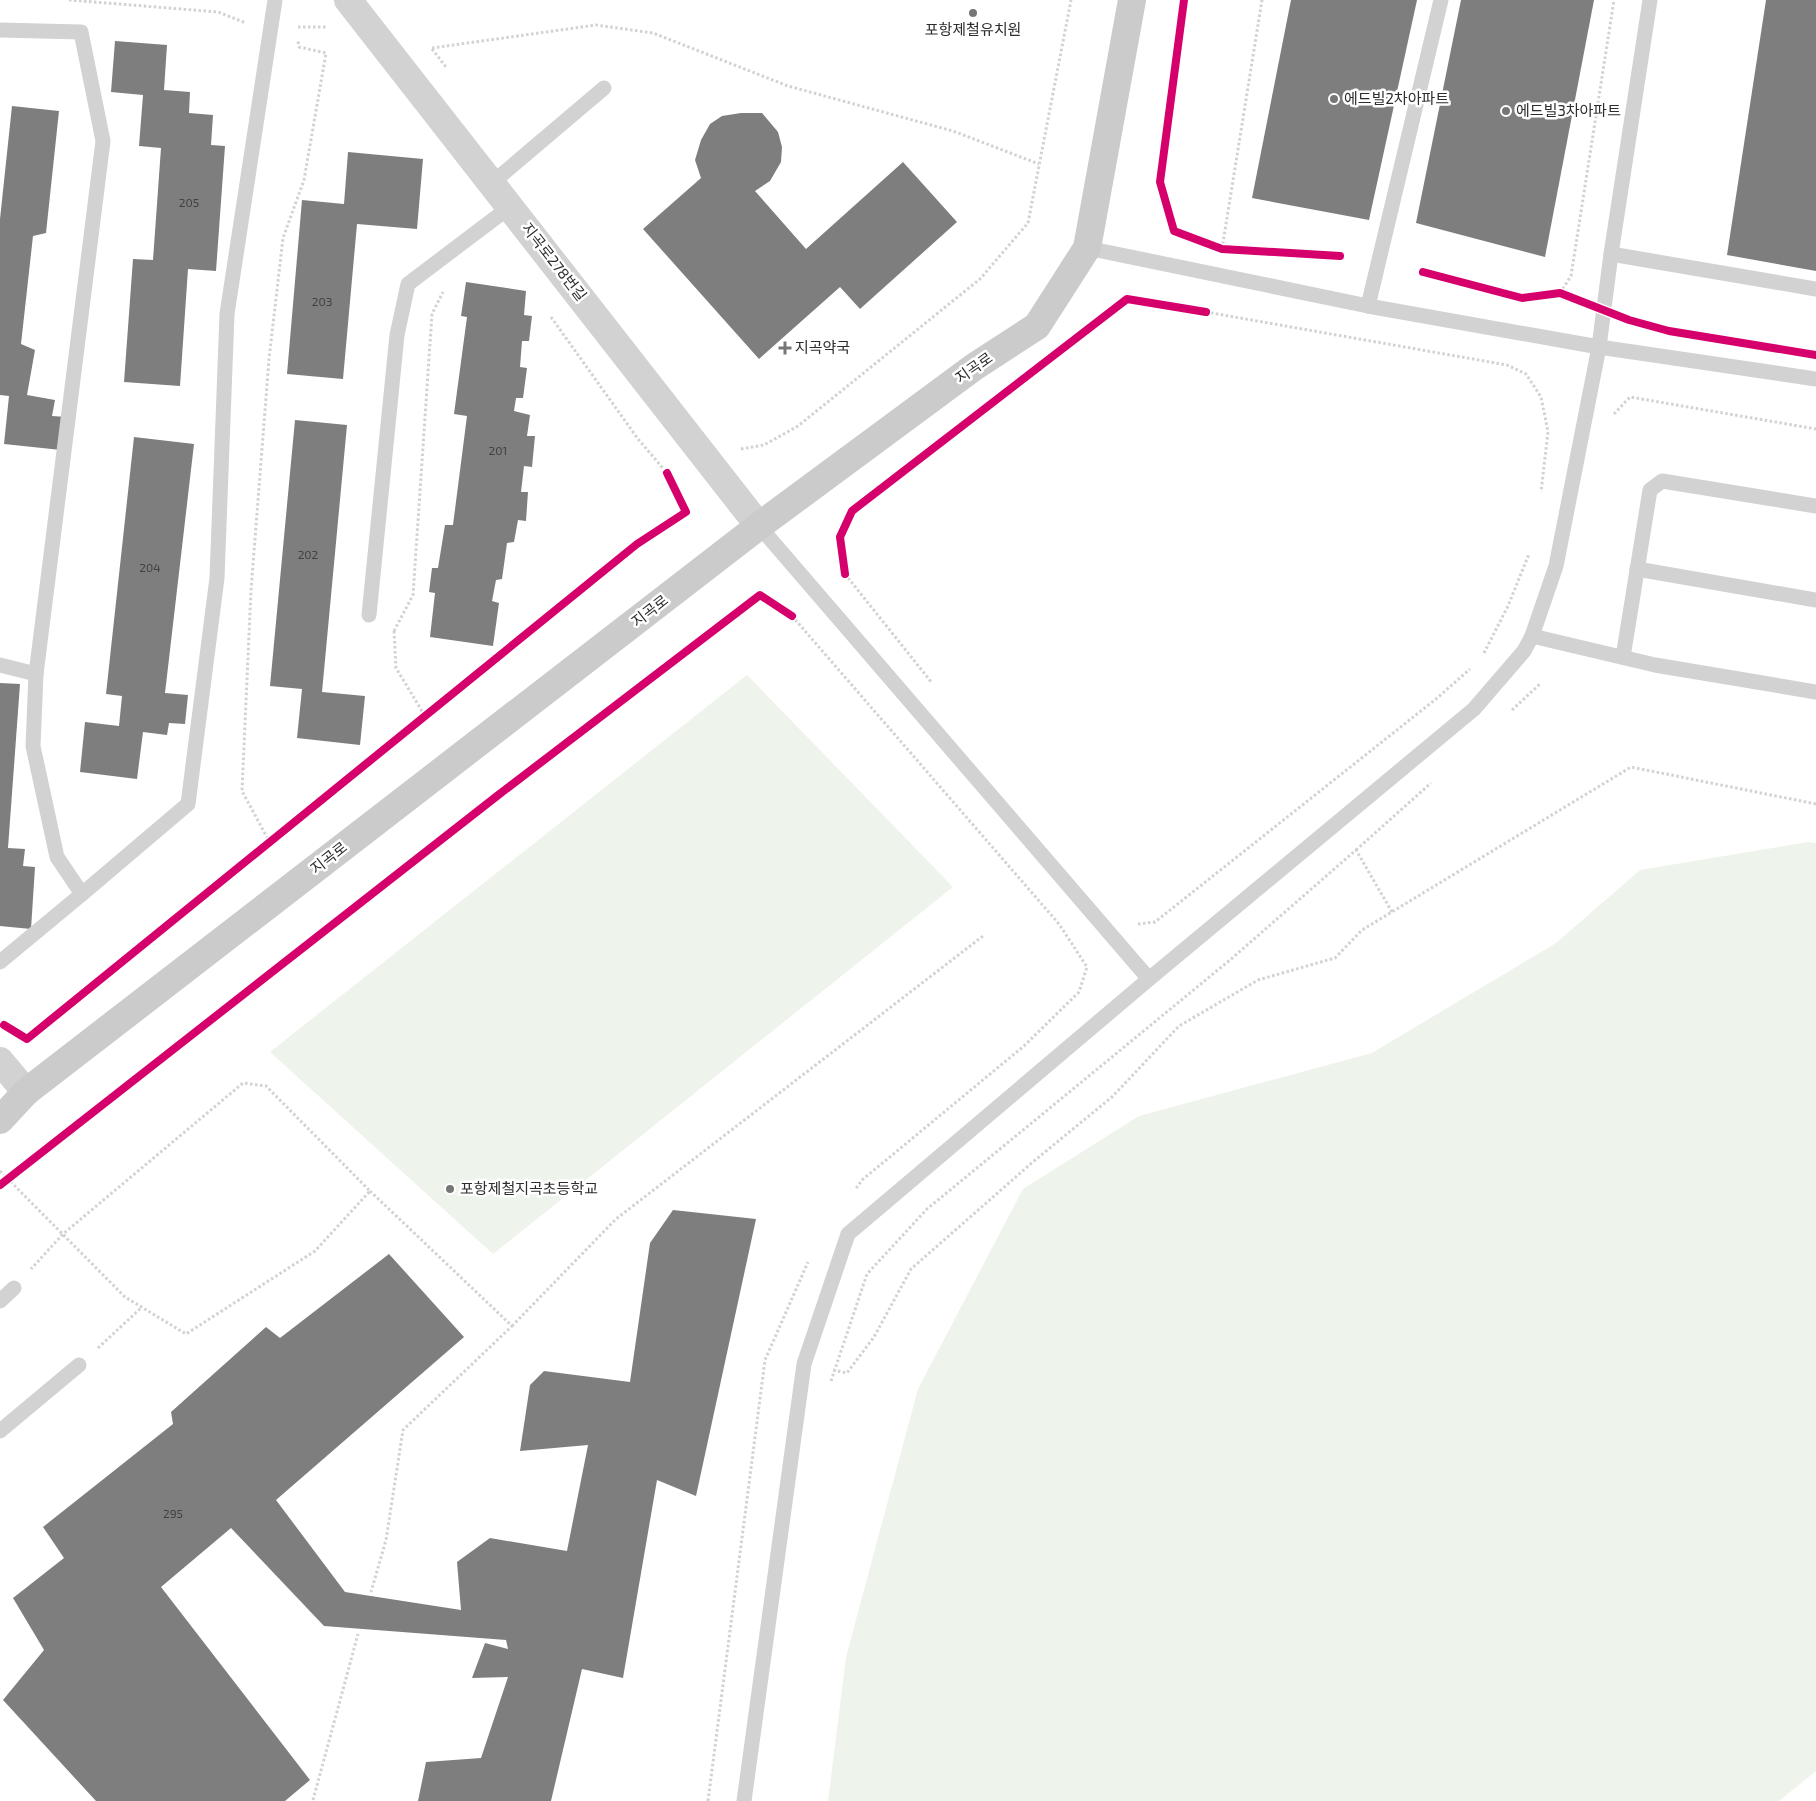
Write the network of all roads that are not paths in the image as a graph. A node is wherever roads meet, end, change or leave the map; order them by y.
1 (274, 0) edge
2 (348, 0) edge
3 (1132, 0) edge
4 (1441, 0) edge
5 (1650, 0) edge
6 (0, 30) edge
7 (604, 88) dead end
8 (492, 183) junction
9 (511, 206) junction
10 (1087, 248) junction
11 (1611, 254) junction
12 (1816, 289) edge
13 (1368, 306) junction
14 (1599, 347) junction
15 (1816, 379) edge
16 (1816, 506) edge
17 (759, 526) junction
18 (1637, 569) junction
19 (1816, 600) edge
20 (369, 615) road end
21 (1532, 636) junction
22 (1623, 657) junction
23 (0, 665) edge
24 (36, 674) junction
25 (1816, 692) edge
26 (82, 894) junction
27 (0, 962) edge
28 (1149, 979) junction
29 (0, 1061) edge
30 (26, 1092) junction
31 (0, 1120) edge
32 (14, 1288) road end
33 (0, 1302) edge
34 (79, 1365) road end
35 (0, 1431) edge
36 (744, 1801) edge

1 - 26 lane
2 - 8 street, 지곡로278번길
3 - 10 main road, 지곡로
4 - 13 lane
5 - 11 lane
6 - 24 lane
7 - 8 lane
8 - 9 street, 지곡로278번길
9 - 17 street, 지곡로278번길
9 - 20 lane
10 - 13 lane
10 - 17 main road, 지곡로
11 - 12 lane
11 - 14 lane
13 - 14 lane
14 - 15 lane
14 - 21 lane
16 - 18 lane
17 - 28 lane
17 - 30 main road, 지곡로
18 - 19 lane
18 - 22 lane
21 - 22 lane
21 - 28 lane
22 - 25 lane
23 - 24 lane
24 - 26 lane
26 - 27 lane
28 - 36 lane
29 - 30 street
30 - 31 main road, 지곡로
32 - 33 lane
34 - 35 lane

